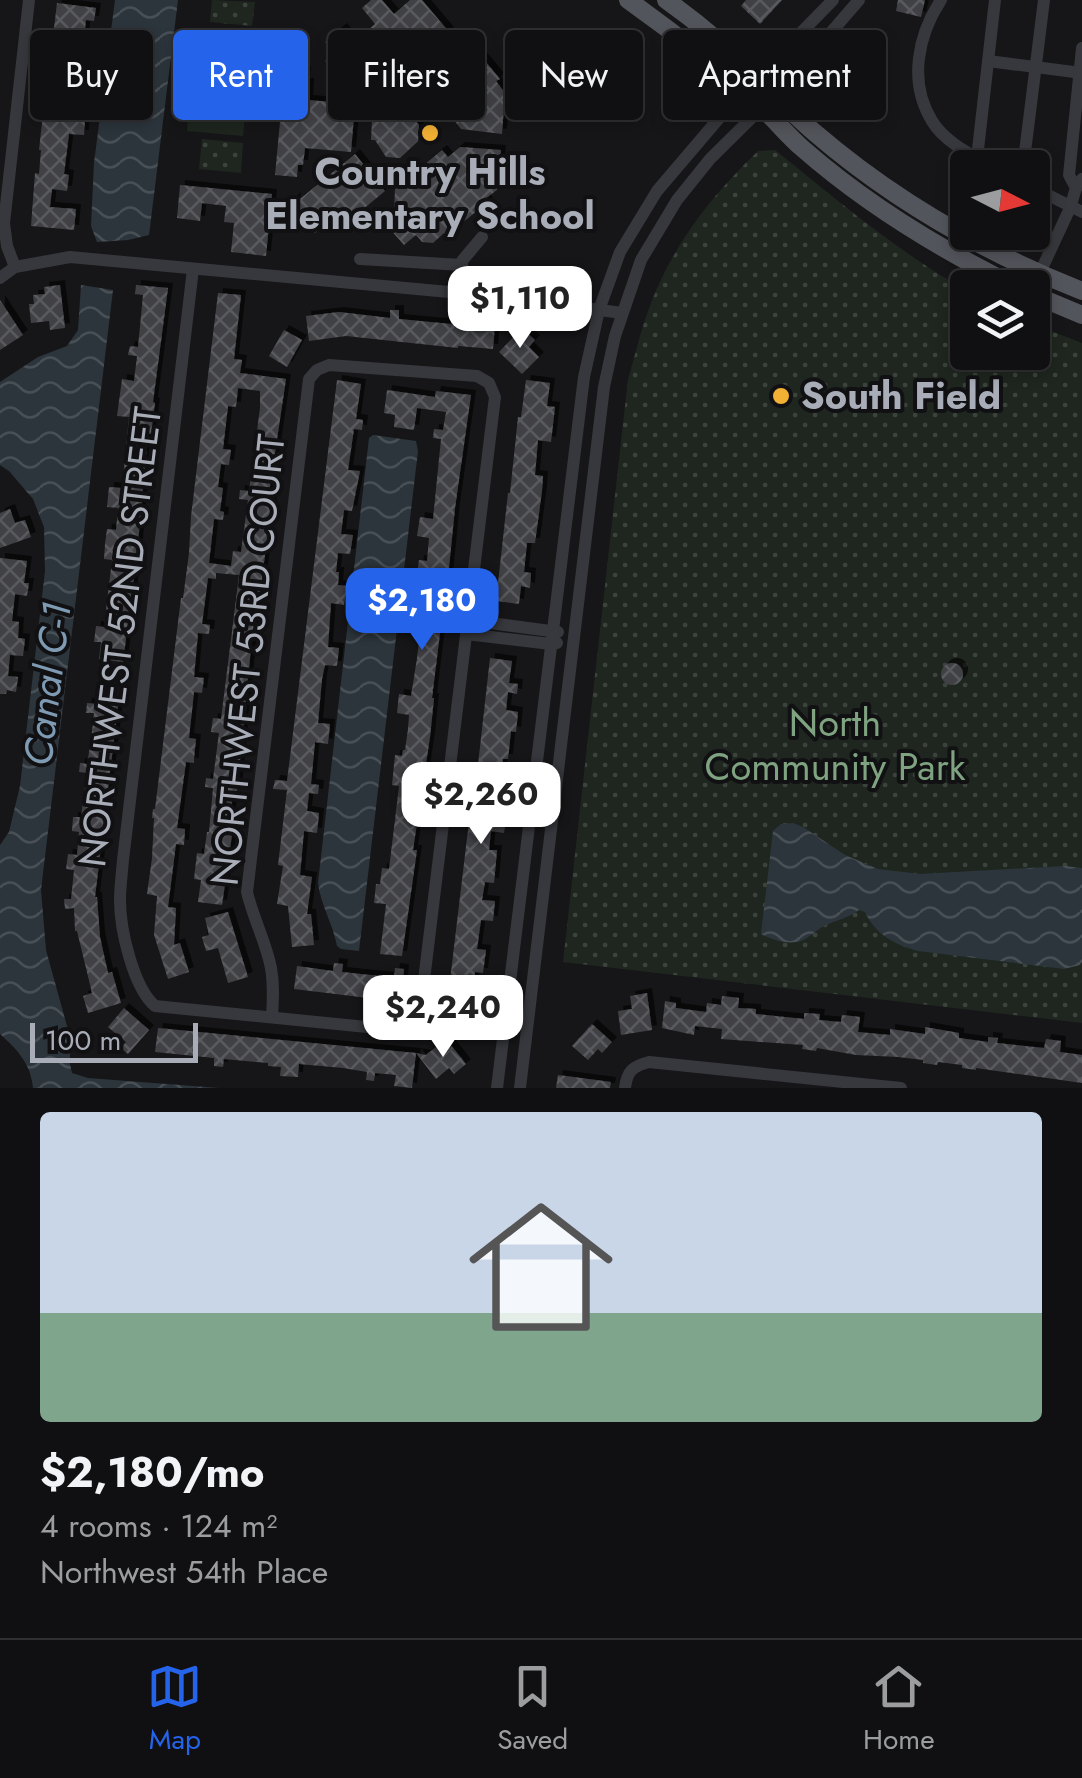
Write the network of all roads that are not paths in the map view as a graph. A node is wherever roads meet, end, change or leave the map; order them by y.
1 (29, 0) edge
2 (628, 0) edge
3 (666, 0) edge
4 (834, 0) edge
5 (858, 0) edge
6 (941, 0) edge
7 (995, 0) edge
8 (1044, 0) edge
9 (670, 30) edge
10 (707, 30) edge
11 (804, 30) edge
12 (833, 30) edge
13 (1082, 48) edge
14 (988, 61) junction
15 (1036, 67) junction
16 (1080, 72) edge
17 (717, 120) edge
18 (749, 120) edge
19 (782, 120) edge
20 (796, 120) edge
21 (965, 150) edge
22 (978, 150) edge
23 (1025, 150) edge
24 (1080, 185) edge
25 (1050, 197) edge
26 (1076, 210) edge
27 (482, 237) dead end
28 (360, 258) dead end
29 (462, 265) junction
30 (15, 268) junction
31 (194, 269) junction
32 (983, 270) edge
33 (1012, 270) edge
34 (1044, 270) edge
35 (0, 278) edge
36 (1050, 288) edge
37 (1082, 291) edge
38 (461, 293) junction
39 (1050, 295) edge
40 (599, 310) junction
41 (622, 313) junction
42 (1082, 314) edge
43 (466, 627) junction
44 (552, 637) junction
45 (574, 639) junction
46 (272, 1016) junction
47 (779, 1081) edge
48 (497, 1088) edge
49 (520, 1088) edge
50 (625, 1088) edge
51 (901, 1088) edge

1 - 30 street
2 - 9 main road
3 - 10 main road
4 - 11 street
5 - 12 street
6 - 21 street
7 - 14 street
8 - 15 street
13 - 16 street
14 - 15 street
14 - 22 street
15 - 16 street
15 - 23 street
16 - 24 street
17 - 40 street
18 - 41 street
19 - 32 main road
20 - 33 main road
24 - 26 street
25 - 26 street
26 - 34 street
27 - 29 street
28 - 29 street
29 - 38 street
30 - 31 street
30 - 35 street
31 - 38 street
31 - 46 street, NORTHWEST 52ND STREET
36 - 37 main road
38 - 40 street
39 - 42 main road
40 - 41 street
40 - 44 street
41 - 45 street
43 - 44 street
43 - 46 street
43 - 46 street, NORTHWEST 53RD COURT
44 - 45 street
44 - 48 street
45 - 49 street
47 - 50 street
47 - 51 street

